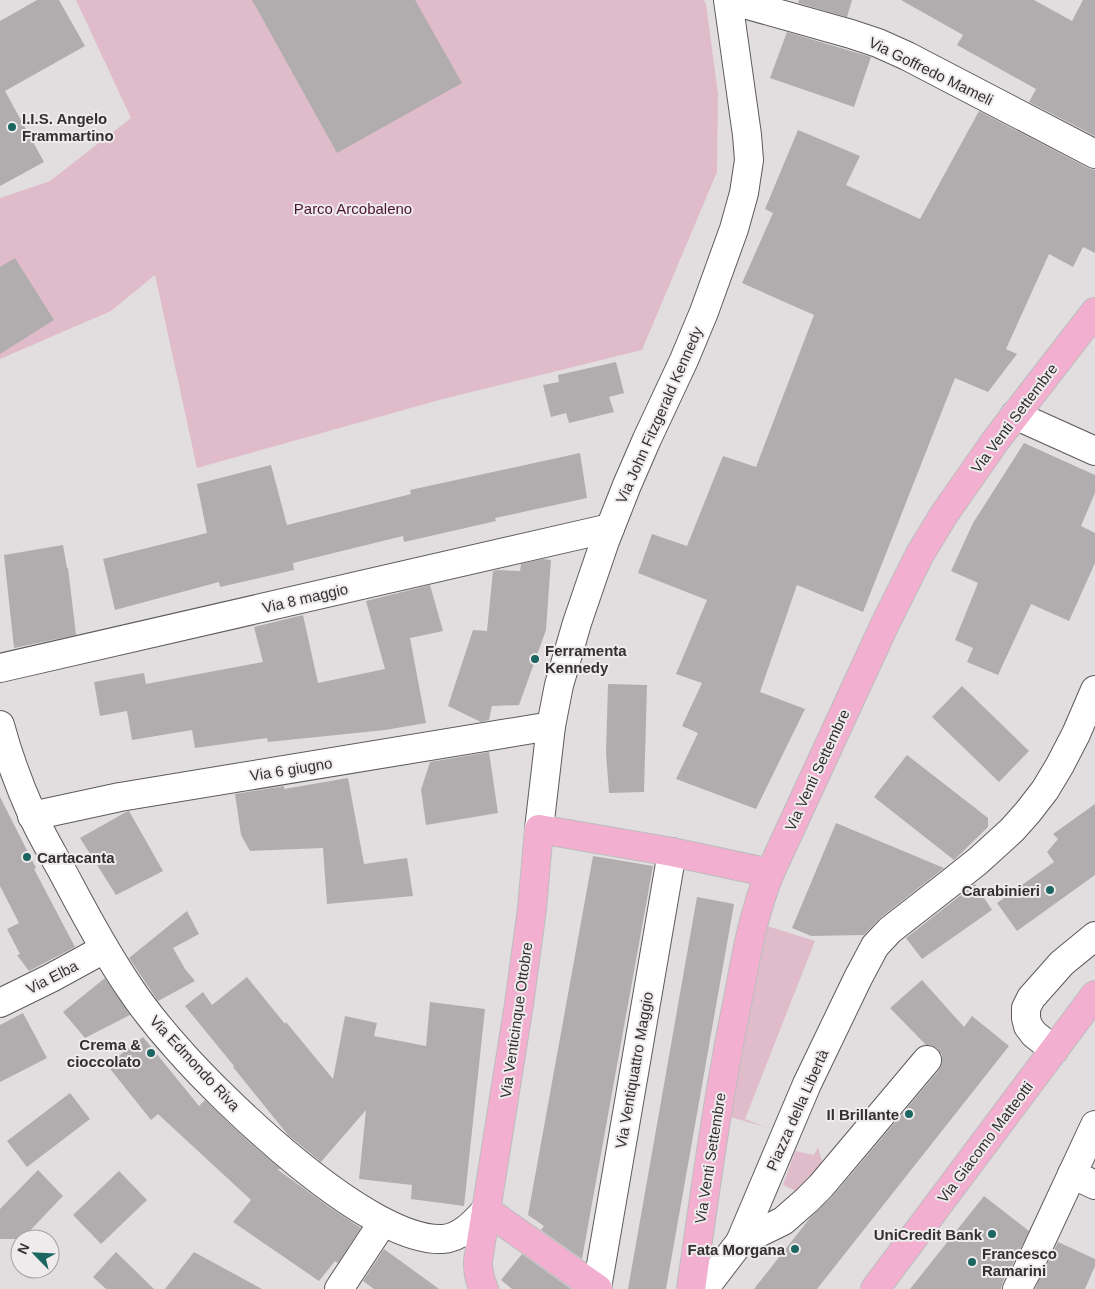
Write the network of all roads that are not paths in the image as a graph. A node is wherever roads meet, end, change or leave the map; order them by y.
1 (729, 0) edge
2 (1095, 154) edge
3 (1095, 312) edge
4 (1015, 415) junction
5 (1095, 451) edge
6 (610, 528) junction
7 (0, 668) edge
8 (1095, 690) edge
9 (0, 725) edge
10 (551, 726) junction
11 (0, 796) edge
12 (30, 811) junction
13 (539, 829) junction
14 (672, 852) junction
15 (770, 874) junction
16 (1095, 936) edge
17 (104, 949) junction
18 (1095, 995) edge
19 (0, 1003) edge
20 (1054, 1050) junction
21 (928, 1060) dead end
22 (1095, 1124) edge
23 (1083, 1179) edge
24 (486, 1210) junction
25 (383, 1222) junction
26 (740, 1242) junction
27 (339, 1289) edge
28 (484, 1289) edge
29 (597, 1289) edge
30 (691, 1289) edge
31 (704, 1289) edge
32 (875, 1289) edge
33 (1017, 1289) edge

1 - 2 street, Via Goffredo Mameli
1 - 6 street, Via John Fitzgerald Kennedy
3 - 4 main road, Via Venti Settembre
4 - 5 street
4 - 15 main road, Via Venti Settembre
6 - 7 street, Via 8 maggio
6 - 10 street, Via John Fitzgerald Kennedy
8 - 26 street, Piazza della Libertà
9 - 12 street, Via Edmondo Riva
10 - 12 street, Via 6 giugno
10 - 13 street, Via John Fitzgerald Kennedy
11 - 12 street
12 - 17 street, Via Edmondo Riva
13 - 14 main road
13 - 24 main road, Via Venticinque Ottobre
14 - 15 main road
14 - 29 street, Via Ventiquattro Maggio
15 - 30 main road, Via Venti Settembre
16 - 20 street
17 - 19 street, Via Elba
17 - 25 street, Via Edmondo Riva
18 - 20 main road, Via Giacomo Matteotti
20 - 32 main road, Via Giacomo Matteotti
21 - 26 street
22 - 23 street
23 - 33 street
24 - 25 street, Via Edmondo Riva
24 - 28 main road, Via Venticinque Ottobre
24 - 29 main road
25 - 27 street
26 - 31 street, Piazza della Libertà

